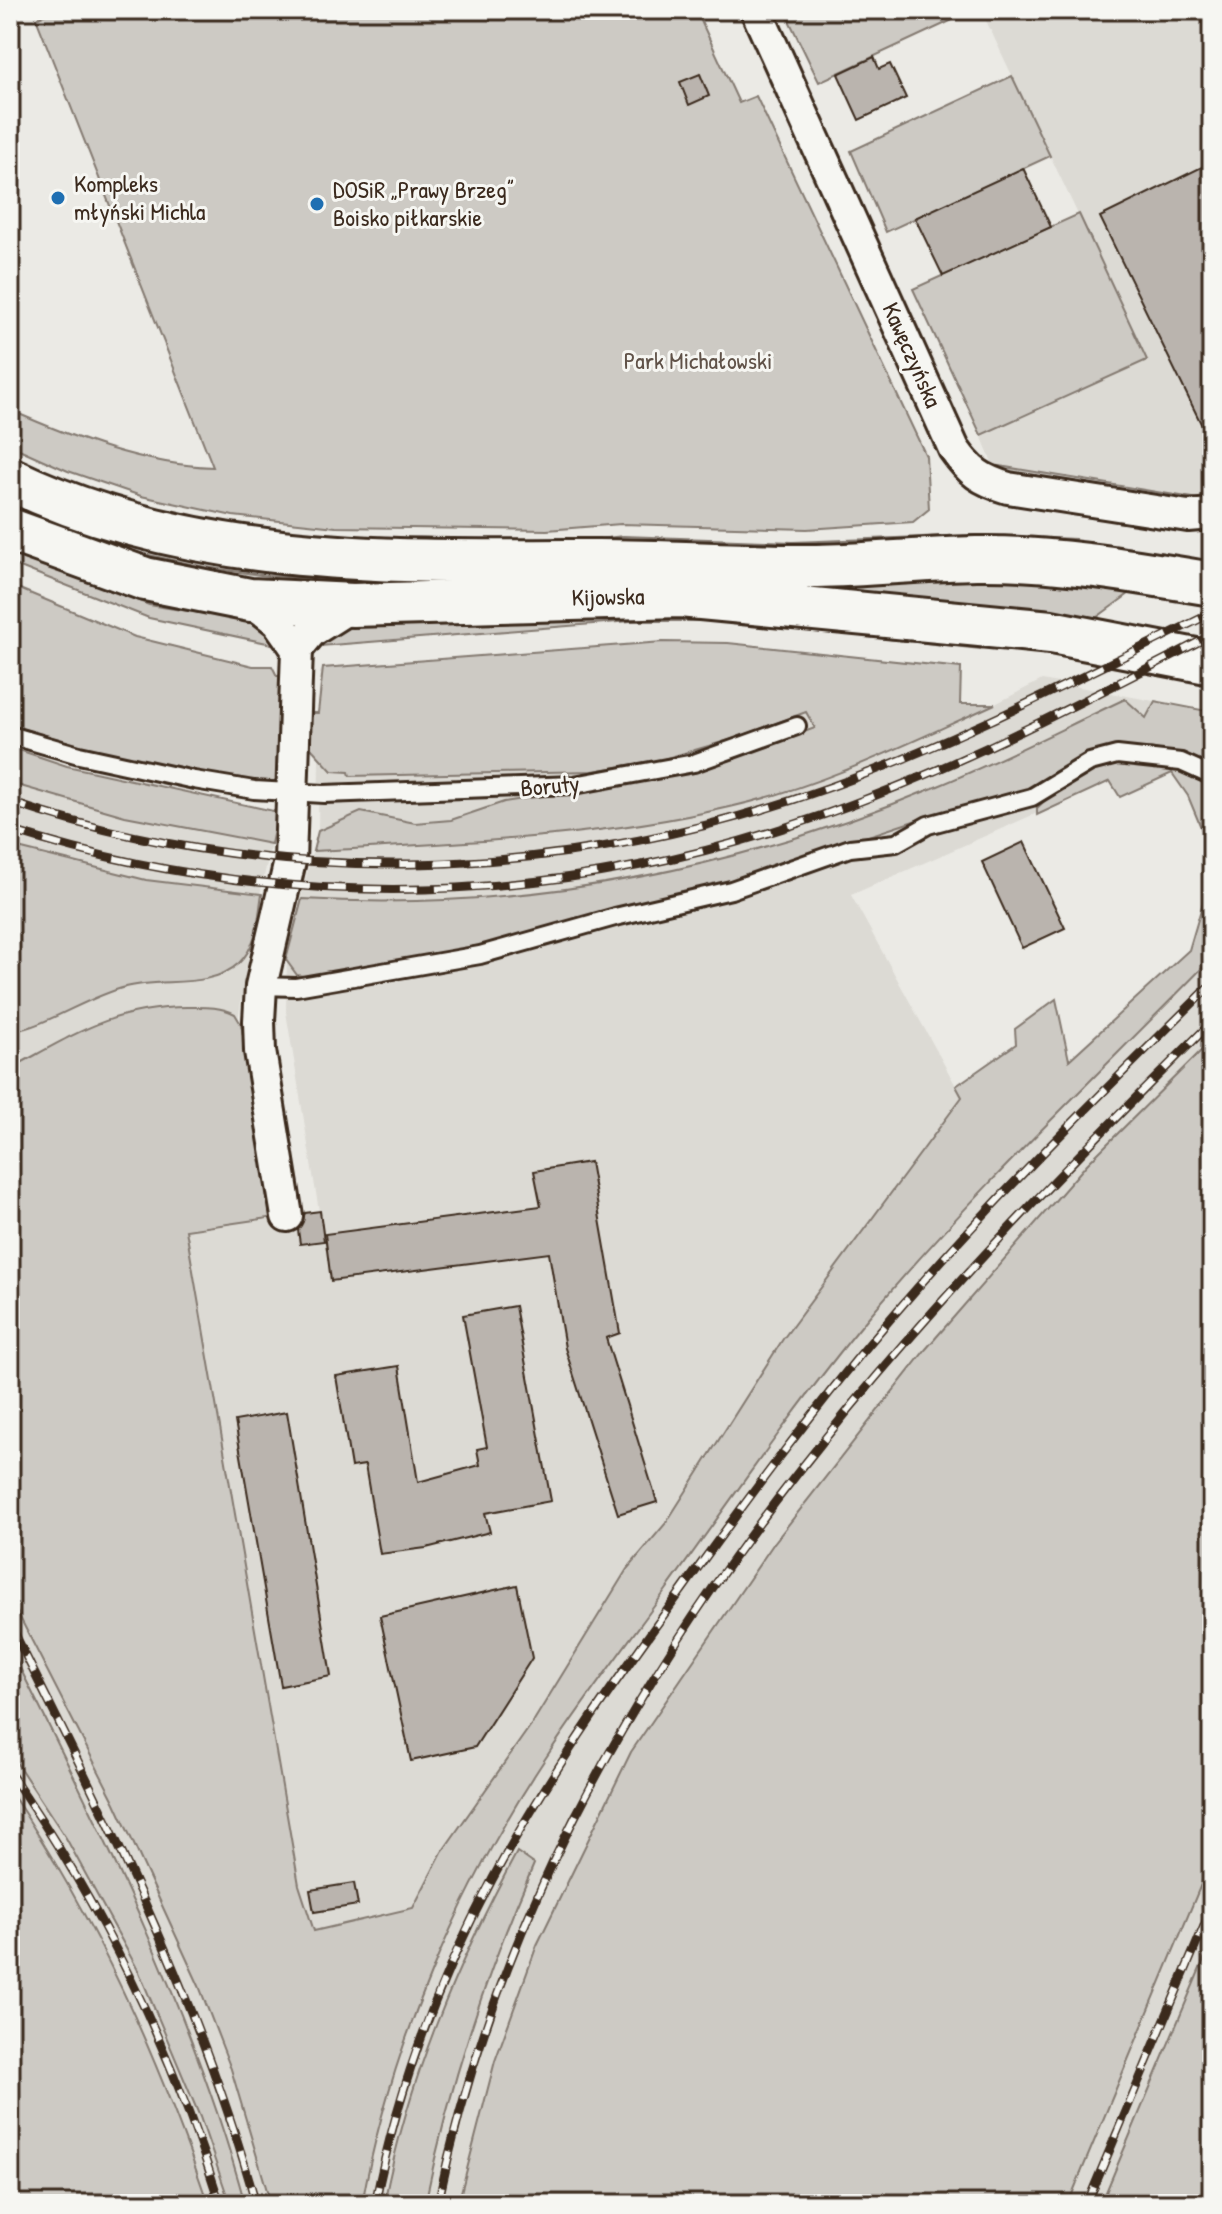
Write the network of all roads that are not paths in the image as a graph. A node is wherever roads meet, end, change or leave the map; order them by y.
1 (756, 10) edge
2 (10, 479) edge
3 (1212, 514) edge
4 (10, 530) edge
5 (1212, 584) edge
6 (250, 600) junction
7 (353, 605) junction
8 (297, 649) junction
9 (1212, 663) edge
10 (797, 726) dead end
11 (10, 735) edge
12 (1212, 776) edge
13 (295, 794) junction
14 (261, 986) junction
15 (287, 1216) dead end

1 - 3 street, Kawęczyńska
2 - 5 street, Kijowska
4 - 6 street, Kijowska
6 - 7 street, Kijowska
6 - 8 street
7 - 8 street
7 - 9 street, Kijowska
8 - 13 street
10 - 13 lane, Boruty
11 - 13 lane, Boruty
12 - 14 lane
13 - 14 street
14 - 15 street

